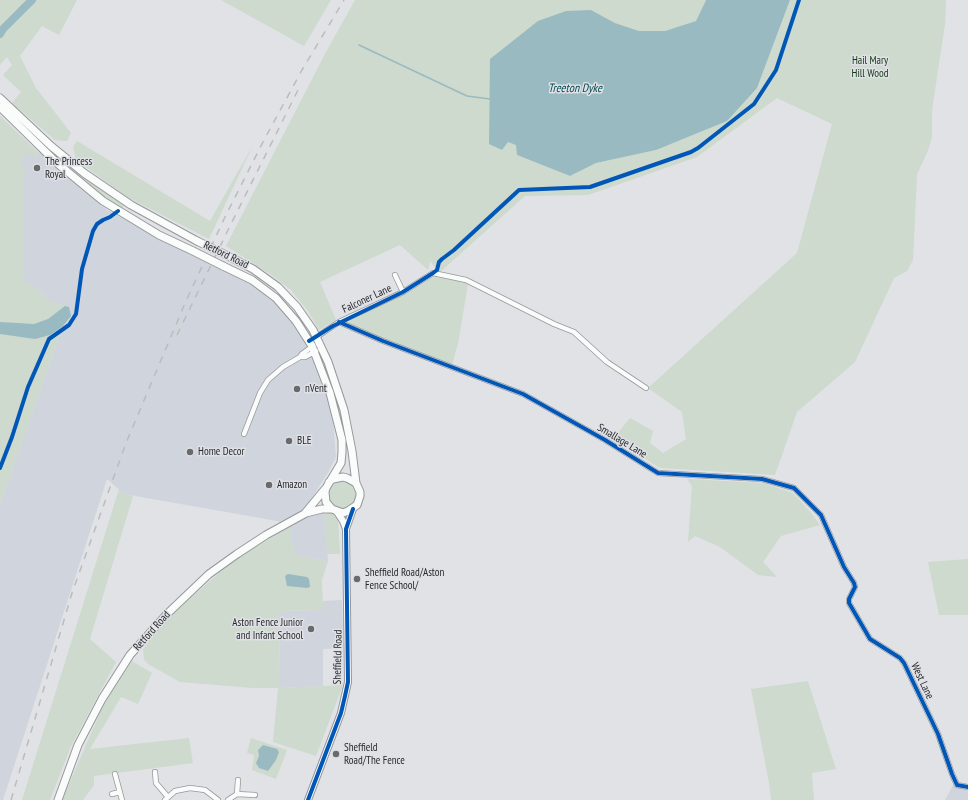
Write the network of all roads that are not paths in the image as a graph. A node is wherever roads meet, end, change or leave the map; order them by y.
1 (0, 98) edge
2 (0, 107) edge
3 (395, 275) dead end
4 (403, 292) junction
5 (339, 322) junction
6 (316, 337) junction
7 (320, 345) junction
8 (312, 346) junction
9 (646, 388) dead end
10 (244, 434) dead end
11 (356, 483) junction
12 (328, 485) junction
13 (353, 509) junction
14 (335, 510) junction
15 (306, 513) junction
16 (346, 529) junction
17 (853, 591) joint
18 (154, 772) dead end
19 (115, 774) dead end
20 (238, 780) dead end
21 (968, 787) edge
22 (120, 792) junction
23 (112, 794) dead end
24 (237, 794) junction
25 (255, 795) dead end
26 (166, 799) edge
27 (58, 800) edge
28 (122, 800) edge
29 (218, 800) edge
30 (228, 800) edge
31 (308, 800) edge

1 - 6 main road, Retford Road, bridge
2 - 8 main road, Retford Road, bridge
3 - 4 street
4 - 5 street, Falconer Lane
4 - 9 street, Falconer Lane
5 - 6 street, Falconer Lane
5 - 17 street, Smallage Lane
6 - 7 main road, Retford Road
6 - 8 street, Falconer Lane
7 - 8 street
7 - 11 main road, Retford Road
8 - 10 street, Falconer Lane
8 - 12 main road, Retford Road
11 - 12 main road
11 - 13 main road
12 - 14 main road
12 - 15 main road, Retford Road
13 - 14 main road
13 - 16 street, Sheffield Road
14 - 15 main road, Retford Road
14 - 16 street, Sheffield Road
15 - 27 main road, Retford Road
16 - 31 street, Sheffield Road
17 - 21 street, West Lane
18 - 26 street
19 - 22 street
20 - 24 street
22 - 23 street
22 - 28 street
24 - 25 street
24 - 30 street
26 - 29 street

